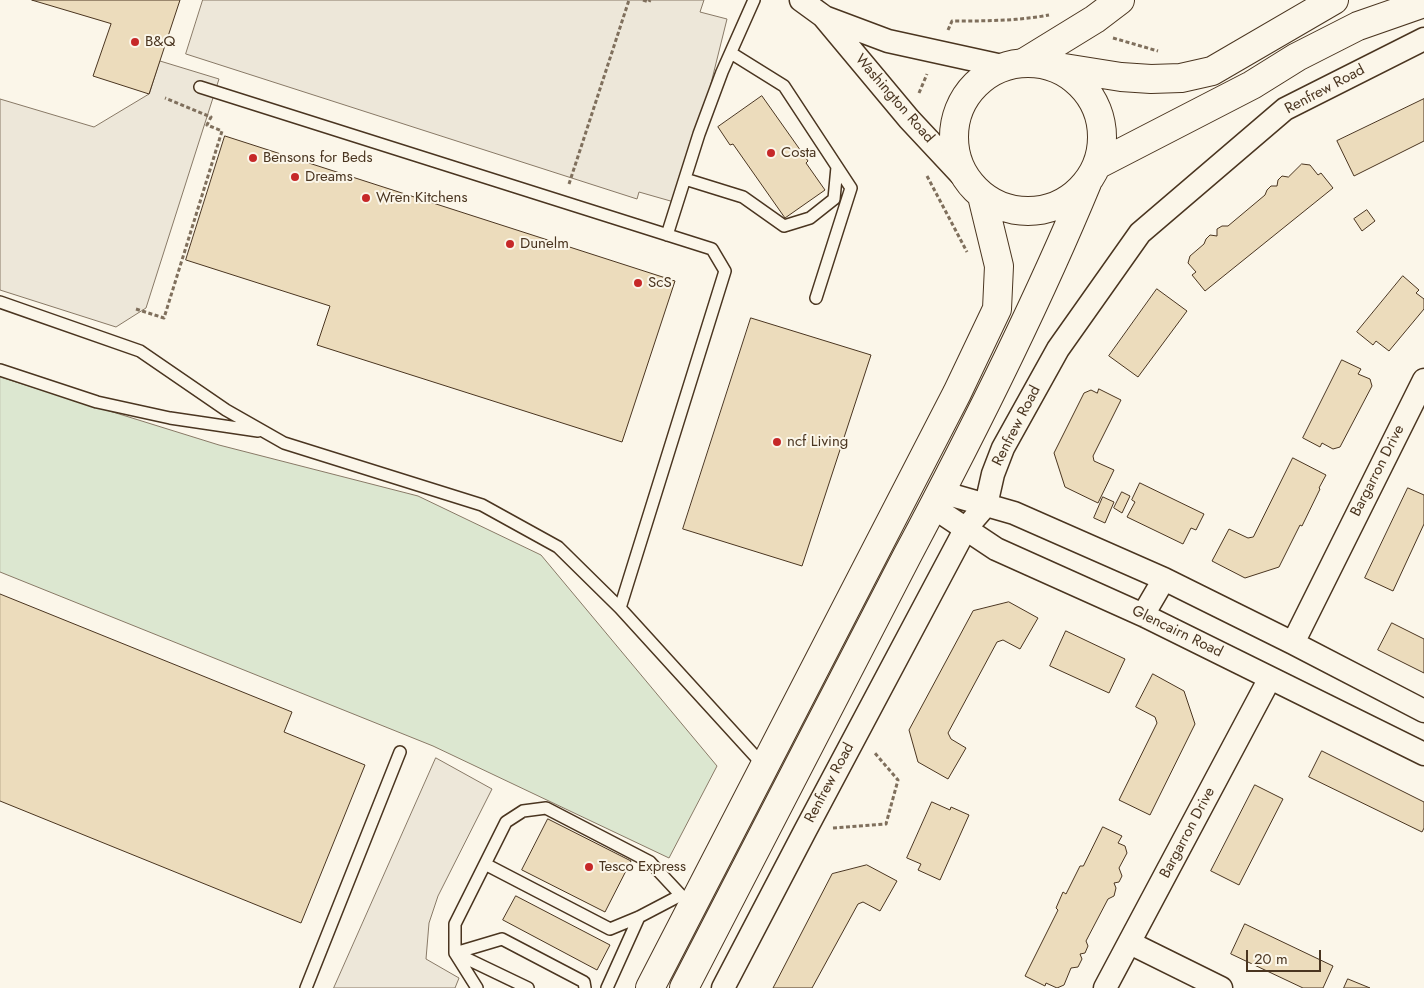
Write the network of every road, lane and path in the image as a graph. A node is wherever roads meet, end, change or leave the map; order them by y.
1 (629, 0) edge
2 (643, 0) edge
3 (650, 0) edge
4 (754, 0) edge
5 (800, 0) edge
6 (1120, 0) edge
7 (1334, 0) edge
8 (1424, 3) edge
9 (823, 16) junction
10 (1424, 39) edge
11 (731, 52) junction
12 (1026, 64) junction
13 (200, 87) dead end
14 (165, 98) dead end
15 (837, 167) junction
16 (925, 172) dead end
17 (1092, 174) junction
18 (685, 179) junction
19 (974, 188) junction
20 (563, 202) junction
21 (667, 235) junction
22 (970, 258) dead end
23 (816, 298) dead end
24 (0, 302) edge
25 (136, 309) dead end
26 (0, 370) edge
27 (1424, 382) edge
28 (264, 432) junction
29 (937, 500) junction
30 (986, 505) junction
31 (966, 528) junction
32 (1164, 579) junction
33 (620, 608) junction
34 (1143, 615) junction
35 (1293, 643) junction
36 (1270, 678) junction
37 (1415, 707) edge
38 (857, 732) junction
39 (1390, 736) junction
40 (400, 752) dead end
41 (1424, 754) edge
42 (764, 766) junction
43 (805, 831) junction
44 (485, 864) junction
45 (687, 901) junction
46 (639, 917) junction
47 (1130, 943) junction
48 (454, 953) junction
49 (306, 988) edge
50 (477, 988) edge
51 (528, 988) edge
52 (585, 988) edge
53 (607, 988) edge
54 (650, 988) edge
55 (684, 988) edge
56 (723, 988) edge
57 (1105, 988) edge
58 (1221, 988) edge

1 - 20 path
2 - 3 path
4 - 11 lane
5 - 9 street, Washington Road
6 - 12 main road
7 - 12 main road
8 - 17 main road
9 - 12 street, Washington Road
9 - 19 street, Washington Road
10 - 30 street, Renfrew Road
11 - 15 lane
11 - 18 lane
12 - 17 main road
12 - 19 main road
13 - 20 lane
14 - 25 path
15 - 18 lane
15 - 23 lane
16 - 22 path
17 - 19 main road
17 - 29 main road
18 - 21 lane
19 - 42 main road
20 - 21 lane
21 - 33 lane
24 - 28 lane
26 - 28 lane
27 - 35 street, Bargarron Drive
28 - 33 lane
29 - 30 street
29 - 31 street, Glencairn Road
29 - 55 main road
30 - 31 street, Renfrew Road
30 - 32 street
31 - 34 street, Glencairn Road
31 - 38 street, Renfrew Road
32 - 34 street
32 - 35 street
33 - 42 lane
34 - 36 street, Glencairn Road
35 - 37 street
36 - 39 street, Glencairn Road
36 - 47 street, Bargarron Drive
37 - 39 street
38 - 43 street, Renfrew Road
38 - 43 path
39 - 41 street, Glencairn Road
40 - 49 lane
42 - 45 main road
43 - 56 street, Renfrew Road
44 - 45 lane
44 - 46 lane
44 - 48 lane
45 - 46 lane
45 - 54 main road
46 - 53 lane
47 - 57 street, Bargarron Drive
47 - 58 street
48 - 50 lane
48 - 51 lane
48 - 52 lane

